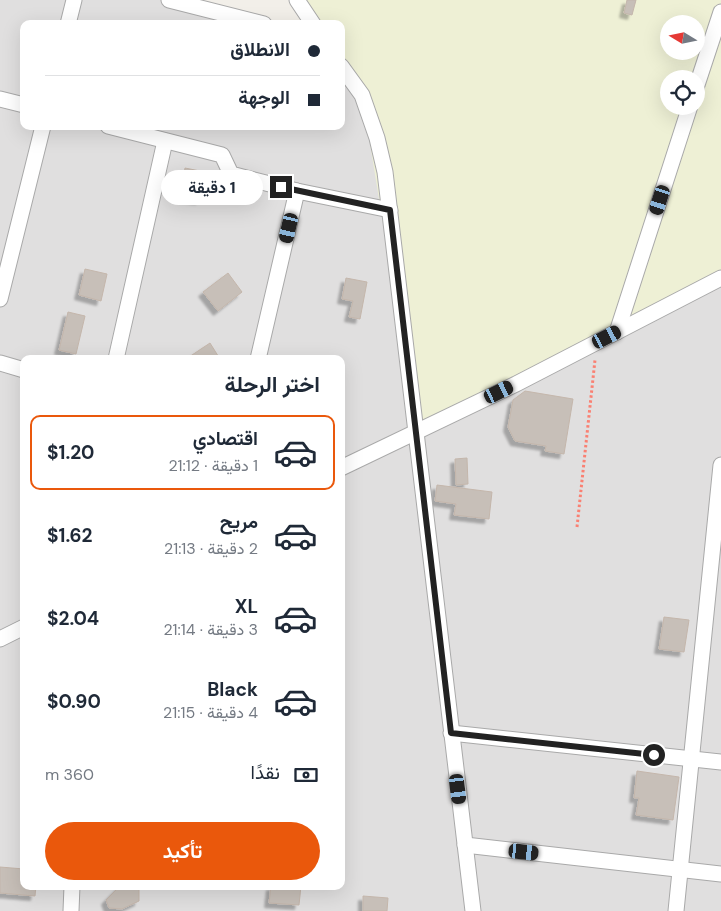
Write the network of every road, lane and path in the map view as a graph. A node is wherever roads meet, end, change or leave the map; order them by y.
1 (74, 0) edge
2 (169, 0) edge
3 (297, 0) edge
4 (721, 12) edge
5 (69, 20) edge
6 (248, 20) edge
7 (310, 20) edge
8 (702, 70) edge
9 (345, 72) edge
10 (0, 99) edge
11 (20, 104) edge
12 (687, 115) edge
13 (42, 130) edge
14 (123, 130) edge
15 (165, 141) junction
16 (297, 191) junction
17 (390, 210) junction
18 (721, 278) edge
19 (0, 299) edge
20 (616, 332) junction
21 (597, 342) junction
22 (117, 355) edge
23 (259, 355) edge
24 (0, 364) edge
25 (20, 369) edge
26 (417, 431) junction
27 (721, 465) edge
28 (345, 466) edge
29 (719, 510) edge
30 (577, 527) dead end
31 (20, 629) edge
32 (0, 639) edge
33 (451, 733) junction
34 (692, 759) junction
35 (721, 762) edge
36 (465, 845) junction
37 (680, 869) junction
38 (721, 874) edge
39 (72, 890) edge
40 (71, 911) edge
41 (473, 911) edge
42 (676, 911) edge

1 - 5 street
2 - 6 street
3 - 7 street
4 - 8 street
9 - 17 street
10 - 11 street
12 - 20 street
13 - 19 street
14 - 15 street
15 - 16 street
15 - 22 street
16 - 17 street
16 - 23 street
17 - 26 street
18 - 20 street
20 - 21 street
21 - 26 street
21 - 30 path
24 - 25 street
26 - 28 street
26 - 33 street
27 - 29 street
29 - 34 street
31 - 32 street
33 - 34 street
33 - 36 street
34 - 35 street
34 - 37 street
36 - 37 street
36 - 41 street
37 - 38 street
37 - 42 street
39 - 40 street

